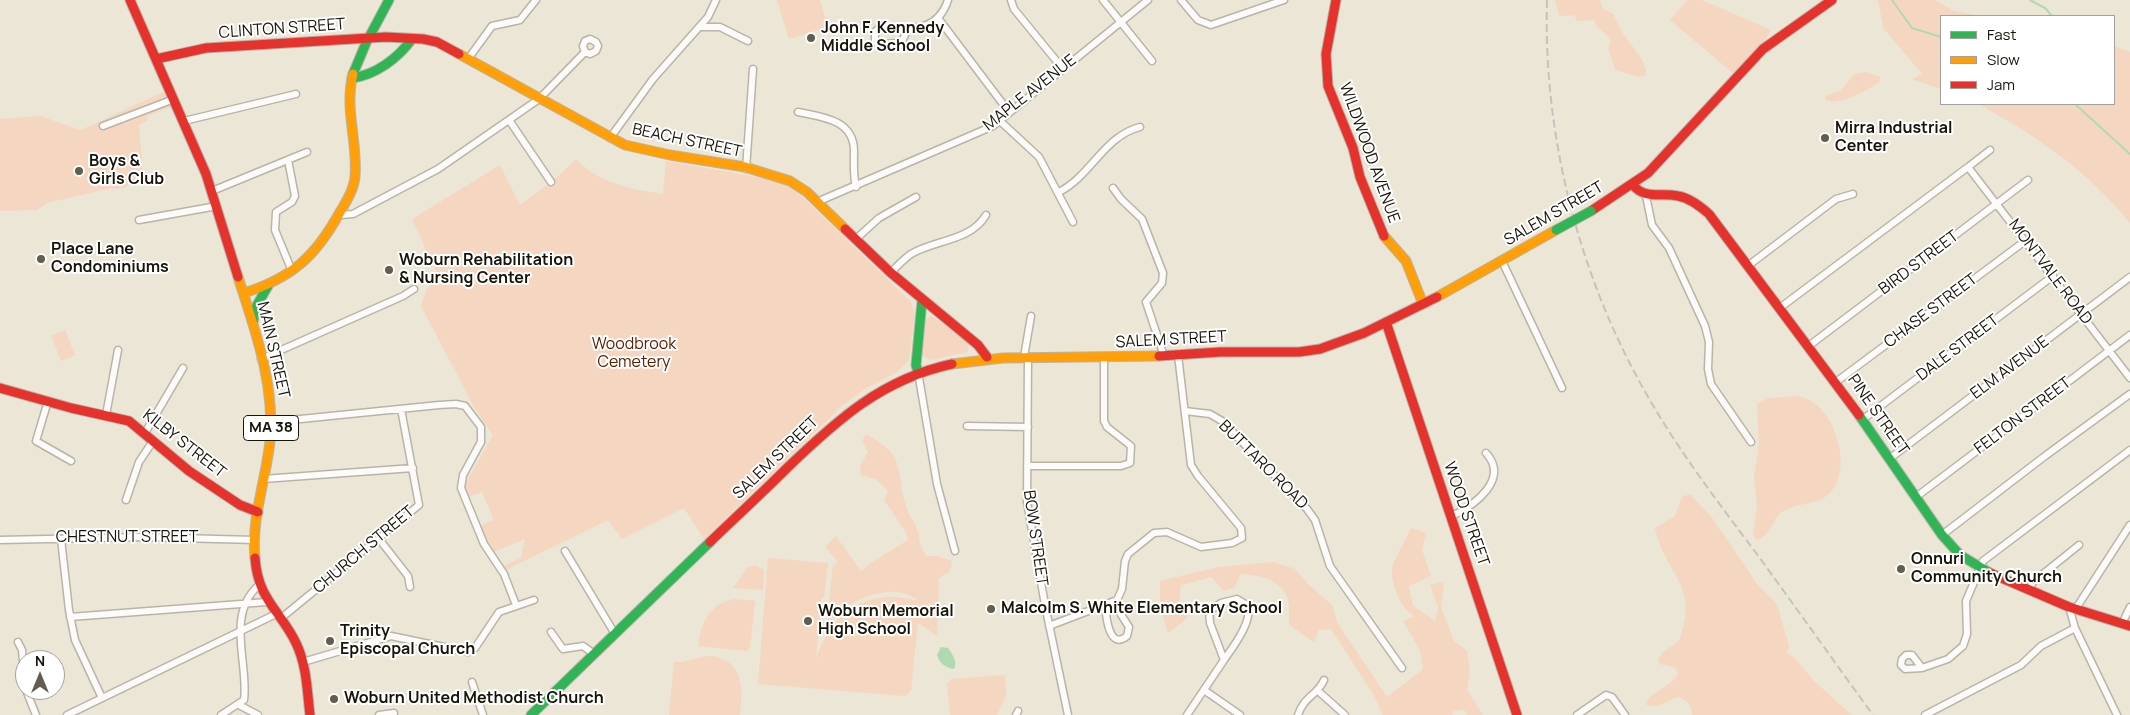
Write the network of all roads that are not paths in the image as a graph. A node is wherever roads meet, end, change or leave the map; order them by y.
1 (130, 0) edge
2 (389, 0) edge
3 (536, 0) edge
4 (716, 0) edge
5 (948, 0) edge
6 (1011, 0) edge
7 (1103, 0) edge
8 (1148, 0) edge
9 (1181, 0) edge
10 (1284, 0) edge
11 (1832, 0) edge
12 (1335, 1) edge
13 (938, 18) junction
14 (1121, 22) junction
15 (699, 27) junction
16 (908, 29) junction
17 (366, 39) junction
18 (412, 39) junction
19 (748, 41) dead end
20 (585, 52) dead end
21 (156, 58) junction
22 (468, 59) junction
23 (1152, 60) dead end
24 (753, 69) dead end
25 (1063, 69) junction
26 (352, 78) junction
27 (296, 94) dead end
28 (174, 99) junction
29 (539, 99) junction
30 (798, 112) dead end
31 (1009, 112) junction
32 (510, 120) junction
33 (184, 121) junction
34 (1000, 121) junction
35 (103, 126) dead end
36 (1140, 126) dead end
37 (610, 138) junction
38 (1990, 150) dead end
39 (307, 152) dead end
40 (288, 160) junction
41 (1968, 168) junction
42 (746, 169) junction
43 (2028, 180) dead end
44 (551, 182) dead end
45 (1634, 185) junction
46 (856, 186) junction
47 (1113, 188) dead end
48 (212, 191) junction
49 (1059, 192) junction
50 (1853, 194) dead end
51 (1646, 196) junction
52 (916, 198) dead end
53 (817, 202) junction
54 (1997, 204) junction
55 (217, 206) junction
56 (340, 214) junction
57 (986, 215) dead end
58 (139, 220) dead end
59 (1073, 222) dead end
60 (856, 239) junction
61 (2025, 240) junction
62 (1502, 261) junction
63 (1749, 265) junction
64 (292, 271) junction
65 (891, 273) junction
66 (2053, 276) junction
67 (2130, 277) edge
68 (268, 286) junction
69 (414, 289) dead end
70 (245, 296) junction
71 (261, 296) junction
72 (922, 301) junction
73 (1423, 304) junction
74 (1781, 307) junction
75 (2081, 314) junction
76 (1031, 316) dead end
77 (1386, 322) junction
78 (254, 330) junction
79 (2130, 335) edge
80 (1810, 345) junction
81 (118, 350) dead end
82 (2109, 350) junction
83 (1178, 354) junction
84 (1164, 356) junction
85 (987, 357) junction
86 (1026, 357) junction
87 (1104, 358) junction
88 (261, 359) junction
89 (183, 368) dead end
90 (918, 372) junction
91 (2130, 378) edge
92 (1836, 382) junction
93 (0, 388) edge
94 (1562, 388) dead end
95 (2130, 394) edge
96 (48, 401) junction
97 (402, 409) junction
98 (1185, 411) junction
99 (106, 415) junction
100 (1862, 420) junction
101 (271, 422) junction
102 (967, 426) dead end
103 (1028, 427) junction
104 (145, 433) junction
105 (153, 441) junction
106 (1751, 442) dead end
107 (2130, 450) edge
108 (1486, 452) dead end
109 (1889, 459) junction
110 (71, 461) dead end
111 (1027, 466) junction
112 (413, 468) junction
113 (263, 479) junction
114 (1916, 497) junction
115 (126, 500) dead end
116 (258, 512) junction
117 (1452, 516) junction
118 (2130, 525) edge
119 (1942, 535) junction
120 (61, 539) junction
121 (379, 539) junction
122 (0, 540) edge
123 (255, 540) junction
124 (2079, 545) dead end
125 (564, 551) dead end
126 (955, 551) dead end
127 (1979, 568) junction
128 (259, 585) junction
129 (410, 587) dead end
130 (2029, 590) junction
131 (534, 600) dead end
132 (267, 602) junction
133 (1113, 602) junction
134 (246, 605) junction
135 (516, 605) junction
136 (1105, 605) junction
137 (2130, 607) edge
138 (2072, 608) junction
139 (70, 616) junction
140 (278, 616) junction
141 (2126, 625) edge
142 (1049, 626) junction
143 (2075, 628) junction
144 (241, 630) junction
145 (551, 632) dead end
146 (615, 634) junction
147 (18, 642) dead end
148 (22, 650) edge
149 (594, 654) junction
150 (1224, 660) junction
151 (303, 662) junction
152 (1402, 668) dead end
153 (1922, 668) dead end
154 (1324, 680) dead end
155 (472, 682) dead end
156 (1204, 690) junction
157 (1317, 690) junction
158 (102, 698) junction
159 (30, 700) edge
160 (239, 704) junction
161 (394, 712) dead end
162 (36, 715) edge
163 (67, 715) edge
164 (221, 715) edge
165 (258, 715) edge
166 (310, 715) edge
167 (379, 715) edge
168 (483, 715) edge
169 (530, 715) edge
170 (1068, 715) edge
171 (1187, 715) edge
172 (1240, 715) edge
173 (1298, 715) edge
174 (1345, 715) edge
175 (1517, 715) edge
176 (1577, 715) edge
177 (1625, 715) edge
178 (1925, 715) edge
179 (2117, 715) edge

1 - 21 street, MAIN STREET / MA 38
2 - 17 street
3 - 22 street
4 - 15 street
5 - 13 street
6 - 25 street
7 - 14 street
8 - 14 street, MAPLE AVENUE
9 - 10 street
11 - 45 street, SALEM STREET
12 - 73 street, WILDWOOD AVENUE
13 - 16 street
13 - 31 street
14 - 23 street
14 - 25 street, MAPLE AVENUE
15 - 19 street
15 - 37 street
16 - 16 street
17 - 18 street, CLINTON STREET
17 - 21 street, CLINTON STREET
17 - 26 street
18 - 22 street, BEACH STREET
18 - 26 street
20 - 29 street
21 - 28 street, MAIN STREET / MA 38
22 - 29 street, BEACH STREET
24 - 42 street
25 - 31 street, MAPLE AVENUE
26 - 56 street
27 - 33 street
28 - 33 street, MAIN STREET / MA 38
28 - 35 street
29 - 32 street
29 - 37 street, BEACH STREET
30 - 46 street
31 - 34 street, MAPLE AVENUE
32 - 44 street
32 - 56 street
33 - 48 street, MAIN STREET / MA 38
34 - 46 street, MAPLE AVENUE
34 - 49 street
36 - 49 street
37 - 42 street, BEACH STREET
38 - 41 street
39 - 40 street
40 - 48 street
40 - 64 street
41 - 54 street, MONTVALE ROAD
41 - 74 street
42 - 53 street, BEACH STREET
43 - 54 street, BIRD STREET
45 - 51 street
45 - 62 street, SALEM STREET, bridge
46 - 53 street, MAPLE AVENUE
47 - 84 street
48 - 55 street, MAIN STREET / MA 38
49 - 59 street
50 - 63 street
51 - 63 street, PINE STREET
51 - 106 street
52 - 60 street
53 - 60 street, BEACH STREET
54 - 61 street, MONTVALE ROAD
54 - 80 street, BIRD STREET
55 - 58 street
55 - 70 street, MAIN STREET / MA 38
56 - 64 street
57 - 65 street
60 - 65 street, BEACH STREET
61 - 66 street, MONTVALE ROAD
61 - 92 street, CHASE STREET
62 - 73 street, SALEM STREET
62 - 94 street
63 - 74 street, PINE STREET
64 - 68 street
65 - 72 street, BEACH STREET
66 - 75 street, MONTVALE ROAD
66 - 100 street, DALE STREET
67 - 75 street, ELM AVENUE
68 - 70 street
68 - 71 street
69 - 88 street
70 - 71 street
70 - 78 street, MAIN STREET / MA 38
71 - 78 street
72 - 85 street, BEACH STREET
72 - 90 street
73 - 77 street, SALEM STREET
74 - 80 street, PINE STREET
75 - 82 street, MONTVALE ROAD
75 - 109 street, ELM AVENUE
76 - 86 street, BOW STREET
77 - 83 street, SALEM STREET
77 - 117 street, WOOD STREET
78 - 88 street, MAIN STREET / MA 38
79 - 82 street, FELTON STREET
80 - 92 street, PINE STREET
81 - 99 street
82 - 91 street, MONTVALE ROAD
82 - 114 street, FELTON STREET
83 - 84 street, SALEM STREET
83 - 98 street
84 - 87 street, SALEM STREET
85 - 86 street, SALEM STREET
85 - 90 street, SALEM STREET
86 - 87 street, SALEM STREET
86 - 103 street, BOW STREET
87 - 111 street
88 - 101 street, MAIN STREET / MA 38
89 - 104 street
90 - 126 street
90 - 146 street, SALEM STREET
92 - 100 street, PINE STREET
93 - 96 street, KILBY STREET
95 - 119 street
96 - 99 street, KILBY STREET
96 - 110 street
97 - 101 street
97 - 112 street, CHURCH STREET
97 - 135 street
98 - 133 street
98 - 152 street, BUTTARO ROAD
99 - 104 street, KILBY STREET
100 - 109 street, PINE STREET
101 - 113 street, MAIN STREET / MA 38
102 - 103 street
103 - 111 street, BOW STREET
104 - 105 street, KILBY STREET
105 - 115 street
105 - 116 street, KILBY STREET
107 - 127 street
108 - 117 street
109 - 114 street, PINE STREET
111 - 142 street, BOW STREET
112 - 113 street
112 - 121 street, CHURCH STREET
113 - 116 street, MAIN STREET / MA 38
114 - 119 street, PINE STREET
116 - 123 street, MAIN STREET / MA 38
117 - 175 street, WOOD STREET
118 - 138 street
119 - 127 street, PINE STREET
120 - 122 street, CHESTNUT STREET
120 - 123 street, CHESTNUT STREET
120 - 139 street
121 - 129 street
121 - 140 street, CHURCH STREET
123 - 128 street, MAIN STREET / MA 38
124 - 130 street
125 - 146 street
127 - 130 street, PINE STREET
127 - 153 street
128 - 132 street, MAIN STREET / MA 38
128 - 134 street
130 - 138 street, PINE STREET
131 - 135 street
132 - 134 street
132 - 140 street, MAIN STREET / MA 38
133 - 136 street
133 - 136 street
134 - 139 street
134 - 144 street
135 - 151 street
136 - 142 street
137 - 141 street
138 - 141 street, PINE STREET
138 - 143 street
139 - 158 street
140 - 144 street, CHURCH STREET
140 - 151 street, MAIN STREET / MA 38
142 - 170 street, BOW STREET
143 - 178 street
143 - 179 street
144 - 158 street, CHURCH STREET
144 - 160 street
145 - 149 street
146 - 149 street, SALEM STREET
147 - 148 street
149 - 169 street, SALEM STREET
150 - 150 street
150 - 156 street
151 - 166 street, MAIN STREET / MA 38
154 - 157 street
155 - 168 street
156 - 171 street
156 - 172 street
157 - 173 street
157 - 174 street
158 - 163 street, CHURCH STREET
159 - 162 street
160 - 164 street
160 - 165 street
161 - 167 street
176 - 177 street

